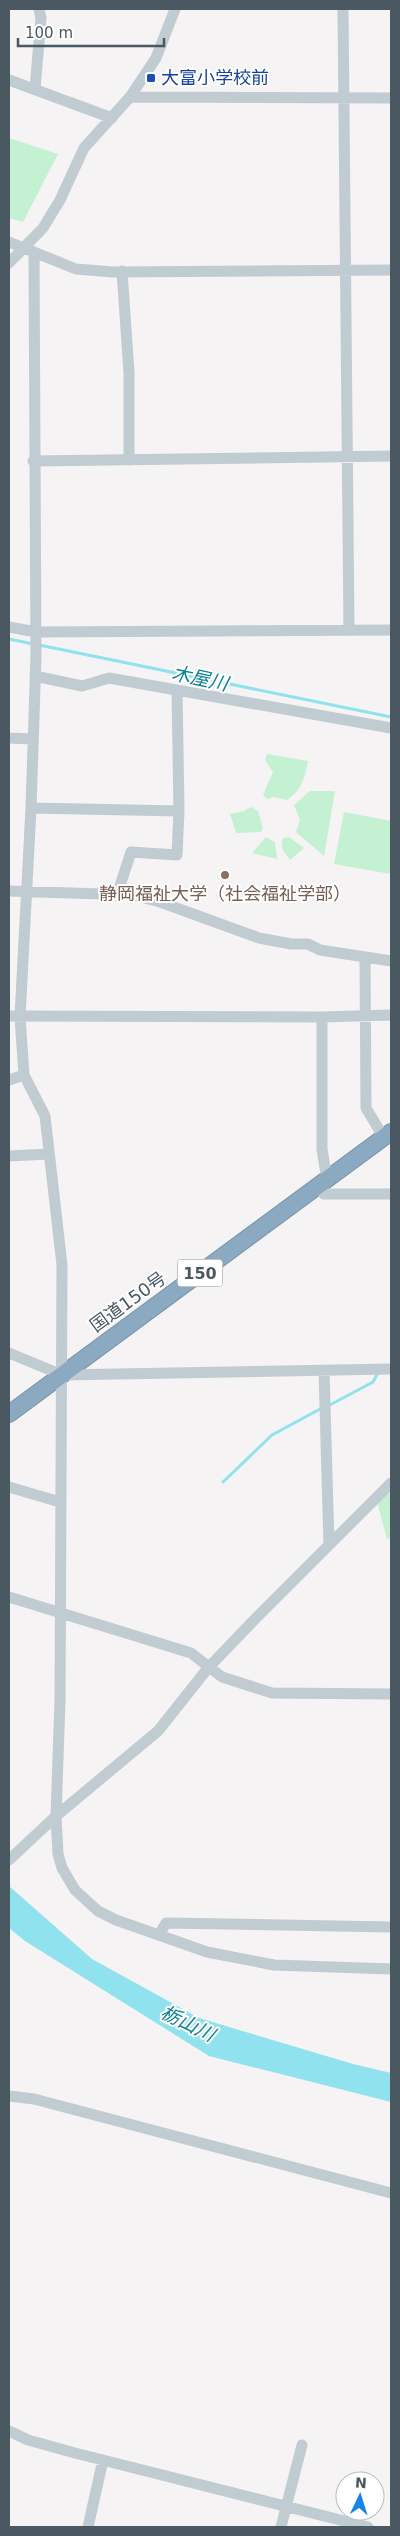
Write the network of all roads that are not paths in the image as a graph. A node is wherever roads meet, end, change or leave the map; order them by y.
1 (40, 9) edge
2 (175, 9) edge
3 (344, 9) edge
4 (9, 80) edge
5 (35, 89) junction
6 (130, 97) junction
7 (345, 98) junction
8 (391, 98) edge
9 (112, 118) junction
10 (9, 242) edge
11 (22, 248) junction
12 (34, 253) junction
13 (9, 264) edge
14 (391, 270) edge
15 (345, 271) junction
16 (122, 272) junction
17 (347, 456) junction
18 (391, 456) edge
19 (129, 460) junction
20 (33, 461) junction
21 (9, 628) edge
22 (349, 630) junction
23 (391, 630) edge
24 (36, 632) junction
25 (35, 676) junction
26 (177, 690) junction
27 (391, 728) edge
28 (9, 738) edge
29 (33, 739) junction
30 (31, 808) junction
31 (179, 811) junction
32 (9, 891) edge
33 (25, 892) junction
34 (117, 894) junction
35 (365, 957) junction
36 (391, 961) edge
37 (364, 1015) junction
38 (391, 1015) edge
39 (14, 1017) edge
40 (322, 1017) junction
41 (24, 1075) junction
42 (9, 1080) edge
43 (388, 1135) edge
44 (49, 1154) junction
45 (9, 1156) edge
46 (322, 1184) junction
47 (391, 1194) edge
48 (9, 1354) edge
49 (391, 1369) edge
50 (324, 1371) junction
51 (62, 1375) junction
52 (9, 1414) edge
53 (391, 1483) edge
54 (9, 1487) edge
55 (60, 1502) junction
56 (329, 1545) junction
57 (9, 1597) edge
58 (60, 1611) junction
59 (208, 1668) junction
60 (391, 1694) edge
61 (56, 1816) junction
62 (9, 1860) edge
63 (391, 1927) edge
64 (159, 1934) junction
65 (391, 1969) edge
66 (9, 2096) edge
67 (391, 2193) edge
68 (9, 2431) edge
69 (302, 2445) dead end
70 (103, 2460) junction
71 (287, 2507) junction
72 (88, 2527) edge
73 (281, 2527) edge
74 (368, 2527) edge

1 - 5 street
2 - 6 street
3 - 7 street
4 - 5 street
5 - 9 street
6 - 7 street
6 - 9 street
7 - 8 street
7 - 15 street
9 - 11 street
10 - 11 street
11 - 12 street
11 - 13 street
12 - 16 street
12 - 20 street
14 - 15 street
15 - 16 street
15 - 17 street
16 - 19 street
17 - 18 street
17 - 19 street
17 - 22 street
19 - 20 street
20 - 24 street
21 - 24 street
22 - 23 street
22 - 24 street
24 - 25 street
25 - 26 street
25 - 29 street
26 - 27 street
26 - 31 street
28 - 29 street
29 - 30 street
30 - 31 street
30 - 33 street
31 - 34 street
32 - 33 street
33 - 34 street
33 - 39 street
34 - 35 street
35 - 36 street
35 - 37 street
37 - 38 street
37 - 40 street
37 - 43 street
39 - 40 street
39 - 41 street
40 - 46 street
41 - 42 street
41 - 44 street
43 - 46 highway, 国道150号 / 150
44 - 45 street
44 - 51 street
46 - 47 street
46 - 51 highway, 国道150号 / 150
48 - 51 street
49 - 50 street
50 - 51 street
50 - 56 street
51 - 52 highway, 国道150号 / 150
51 - 55 street
53 - 56 street
54 - 55 street
55 - 58 street
56 - 59 street
57 - 58 street
58 - 59 street
58 - 61 street
59 - 60 street
59 - 61 street
61 - 62 street
61 - 64 street
63 - 64 street
64 - 65 street
66 - 67 street
68 - 70 street
69 - 71 street
70 - 71 street
70 - 72 street
71 - 73 street
71 - 74 street

